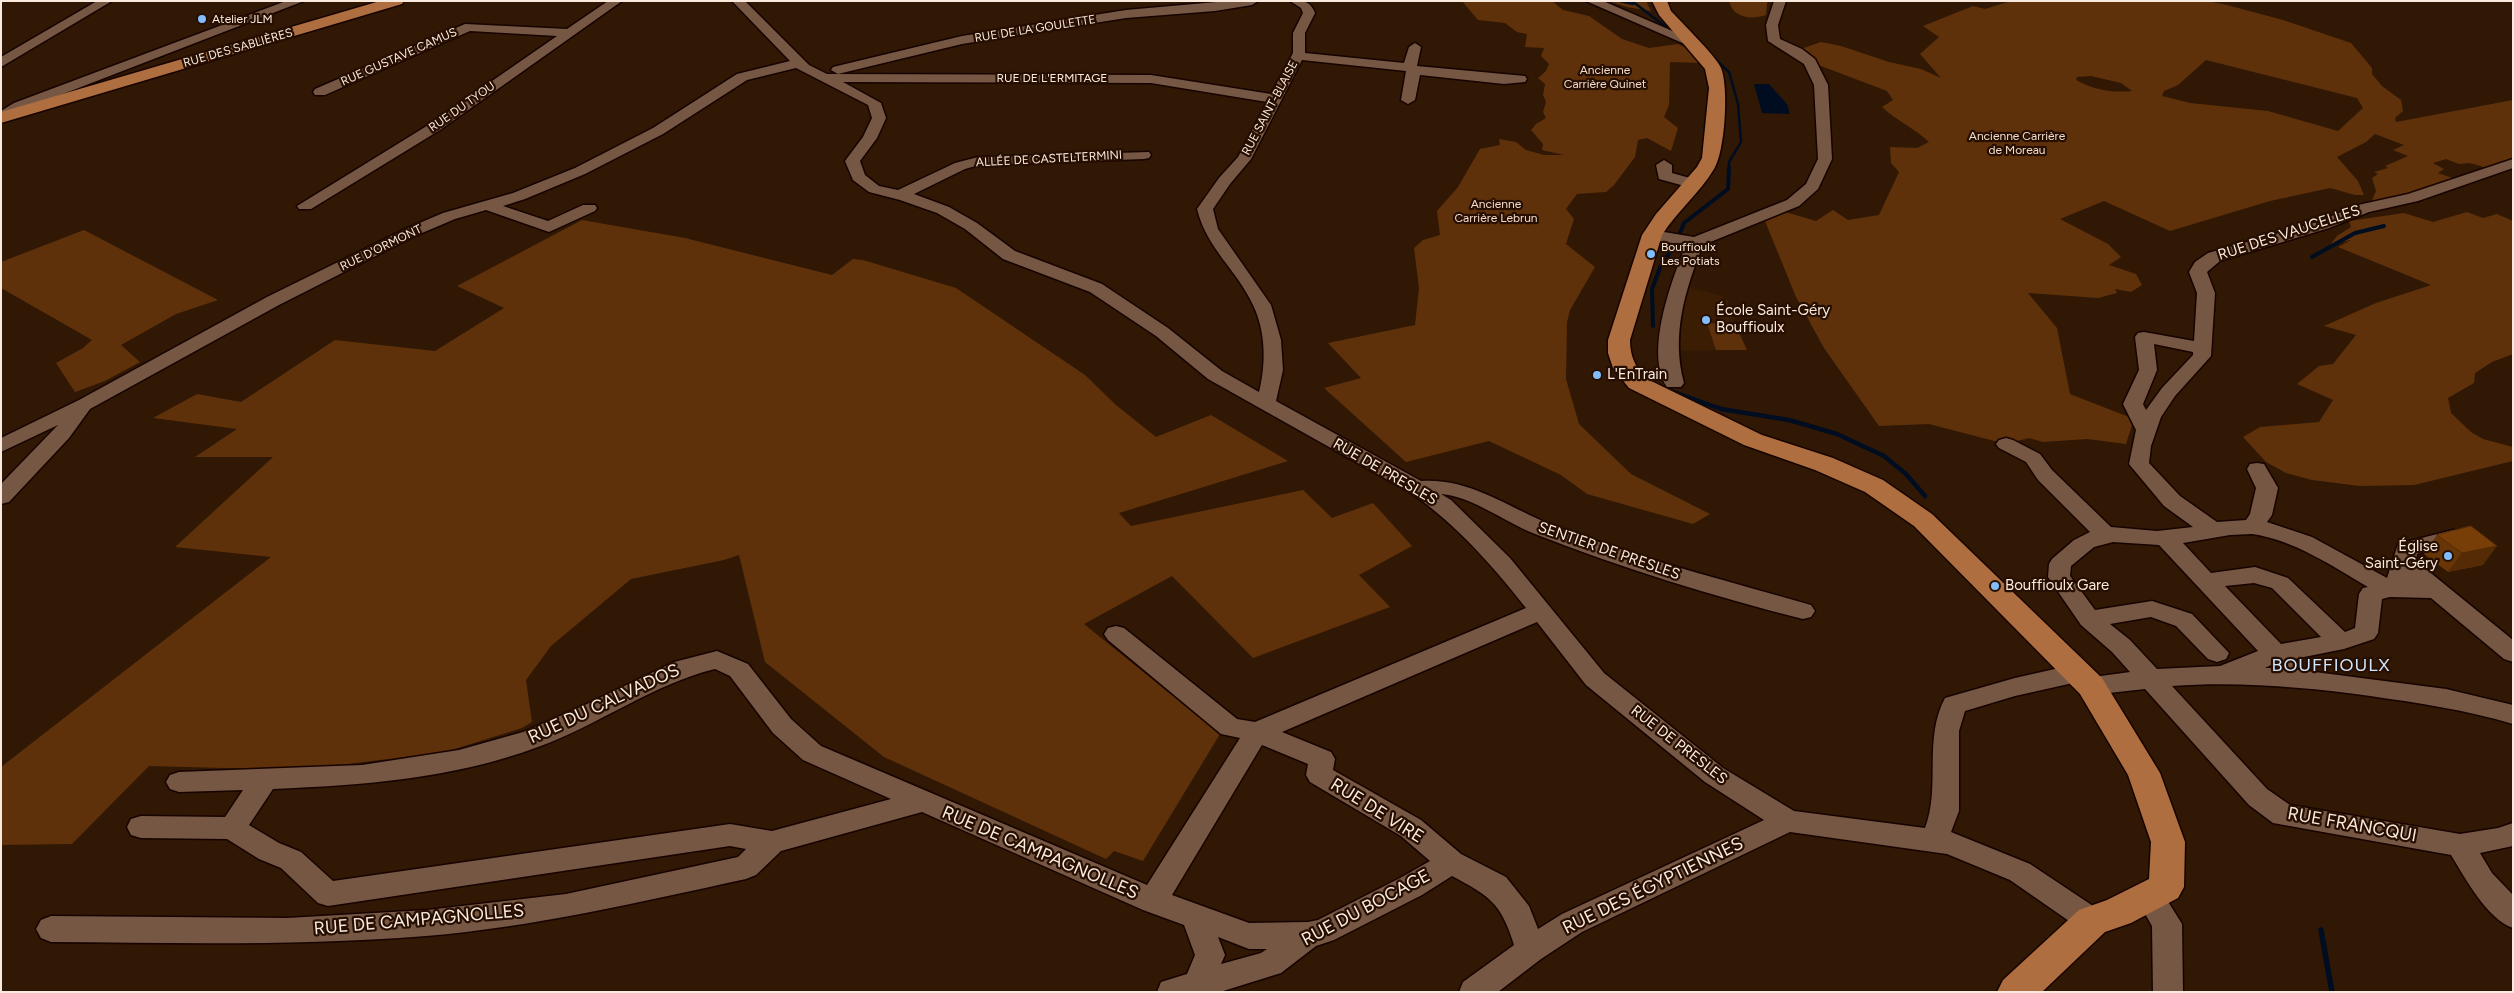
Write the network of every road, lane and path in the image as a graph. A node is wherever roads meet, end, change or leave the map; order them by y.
1 (106, 1) edge
2 (298, 1) edge
3 (397, 1) edge
4 (616, 1) edge
5 (738, 1) edge
6 (1252, 1) edge
7 (1296, 1) edge
8 (1592, 1) edge
9 (1659, 1) edge
10 (1780, 1) edge
11 (569, 33) junction
12 (1692, 42) junction
13 (1415, 46) dead end
14 (1298, 56) junction
15 (1, 62) edge
16 (799, 63) junction
17 (1412, 68) junction
18 (824, 76) junction
19 (1520, 80) dead end
20 (79, 89) junction
21 (320, 92) dead end
22 (1276, 99) junction
23 (1408, 100) dead end
24 (2, 117) edge
25 (1144, 155) dead end
26 (2513, 163) edge
27 (1664, 166) dead end
28 (1692, 183) junction
29 (900, 195) junction
30 (486, 205) junction
31 (305, 206) dead end
32 (589, 208) dead end
33 (1677, 239) junction
34 (2203, 348) junction
35 (1674, 383) dead end
36 (1266, 402) junction
37 (86, 404) junction
38 (2146, 430) junction
39 (2006, 444) dead end
40 (1, 446) edge
41 (2257, 469) dead end
42 (1418, 488) junction
43 (1, 498) edge
44 (2252, 526) junction
45 (2212, 529) junction
46 (2106, 535) junction
47 (2453, 537) edge
48 (2166, 538) junction
49 (2405, 563) junction
50 (2206, 581) junction
51 (2390, 589) junction
52 (2437, 590) junction
53 (1803, 611) dead end
54 (1539, 612) junction
55 (2089, 618) junction
56 (1116, 634) dead end
57 (2340, 641) junction
58 (2513, 653) edge
59 (2275, 654) junction
60 (2220, 664) junction
61 (2151, 679) junction
62 (2084, 680) junction
63 (2300, 680) junction
64 (2513, 715) edge
65 (1258, 732) junction
66 (265, 779) junction
67 (179, 782) dead end
68 (921, 802) junction
69 (1788, 822) junction
70 (141, 826) dead end
71 (232, 828) junction
72 (2513, 834) edge
73 (1934, 840) junction
74 (772, 842) junction
75 (2460, 845) junction
76 (1451, 862) junction
77 (2149, 896) junction
78 (1153, 901) junction
79 (1196, 916) junction
80 (2513, 916) edge
81 (2092, 921) junction
82 (51, 929) dead end
83 (1308, 935) junction
84 (1530, 950) junction
85 (1185, 988) edge
86 (1474, 992) edge
87 (2016, 992) edge
88 (2168, 992) edge

1 - 15 street
2 - 20 street, RUE DES SABLIÈRES
3 - 20 main road, RUE DES SABLIÈRES
4 - 11 street, RUE DU TYOU
5 - 16 street, RUE DE PRESLES
6 - 18 street, RUE DE LA GOULETTE
7 - 14 street, RUE SAINT-BLAISE
8 - 12 street
9 - 12 main road
10 - 33 street
11 - 21 street, RUE GUSTAVE CAMUS
11 - 31 street, RUE DU TYOU
12 - 28 main road
13 - 17 street
14 - 17 street
14 - 22 street, RUE SAINT-BLAISE
16 - 18 street, RUE DE PRESLES
16 - 30 street, RUE D'ORMONT
17 - 19 street
17 - 23 street
18 - 22 street, RUE DE L'ERMITAGE
18 - 29 street, RUE DE PRESLES
20 - 24 main road, RUE DES SABLIÈRES
22 - 36 street, RUE SAINT-BLAISE
25 - 29 street, ALLÉE DE CASTELTERMINI
26 - 34 street, RUE DES VAUCELLES
27 - 28 street
28 - 33 main road
29 - 36 street, RUE DE PRESLES
30 - 32 street
30 - 37 street, RUE D'ORMONT
33 - 35 street
33 - 62 main road
34 - 38 street, RUE DES VAUCELLES
34 - 38 street
36 - 42 street, RUE DE PRESLES
37 - 40 street
37 - 43 street, RUE D'ORMONT
38 - 45 street, RUE DES VAUCELLES
39 - 46 street
41 - 44 street
42 - 53 street, SENTIER DE PRESLES
42 - 54 street, RUE DE PRESLES
44 - 45 street
44 - 51 street
45 - 48 street
46 - 48 street
46 - 55 street, RUE FRANCQUI
47 - 49 street
48 - 50 street
49 - 51 street
49 - 52 street
50 - 57 street
50 - 59 street
51 - 52 street
51 - 57 street
52 - 58 street
54 - 65 street
54 - 69 street, RUE DE PRESLES
55 - 60 street
55 - 61 street, RUE FRANCQUI
56 - 65 street, RUE DE VIRE
57 - 59 street
59 - 60 street
59 - 63 street
60 - 61 street
60 - 63 street
61 - 62 street
61 - 75 street, RUE FRANCQUI
62 - 73 street
62 - 77 main road
63 - 64 street
65 - 76 street, RUE DE VIRE
65 - 78 street
66 - 67 street, RUE DU CALVADOS
66 - 68 street, RUE DU CALVADOS
66 - 71 street
68 - 74 street, RUE DE CAMPAGNOLLES
68 - 78 street, RUE DE CAMPAGNOLLES
69 - 73 street, RUE DE PRESLES
69 - 84 street, RUE DES ÉGYPTIENNES
70 - 71 street
71 - 74 street, RUE DE CAMPAGNOLLES
72 - 75 street, RUE FRANCQUI
73 - 81 street, RUE DE PRESLES
74 - 82 street, RUE DE CAMPAGNOLLES
75 - 80 street
76 - 83 street, RUE DU BOCAGE
76 - 84 street, RUE DE VIRE
77 - 81 main road
77 - 88 street
78 - 79 street, RUE DE CAMPAGNOLLES
79 - 83 street, RUE DE CAMPAGNOLLES
79 - 85 street, RUE DU BOCAGE
81 - 87 main road
83 - 85 street, RUE DU BOCAGE
84 - 86 street, RUE DES ÉGYPTIENNES

